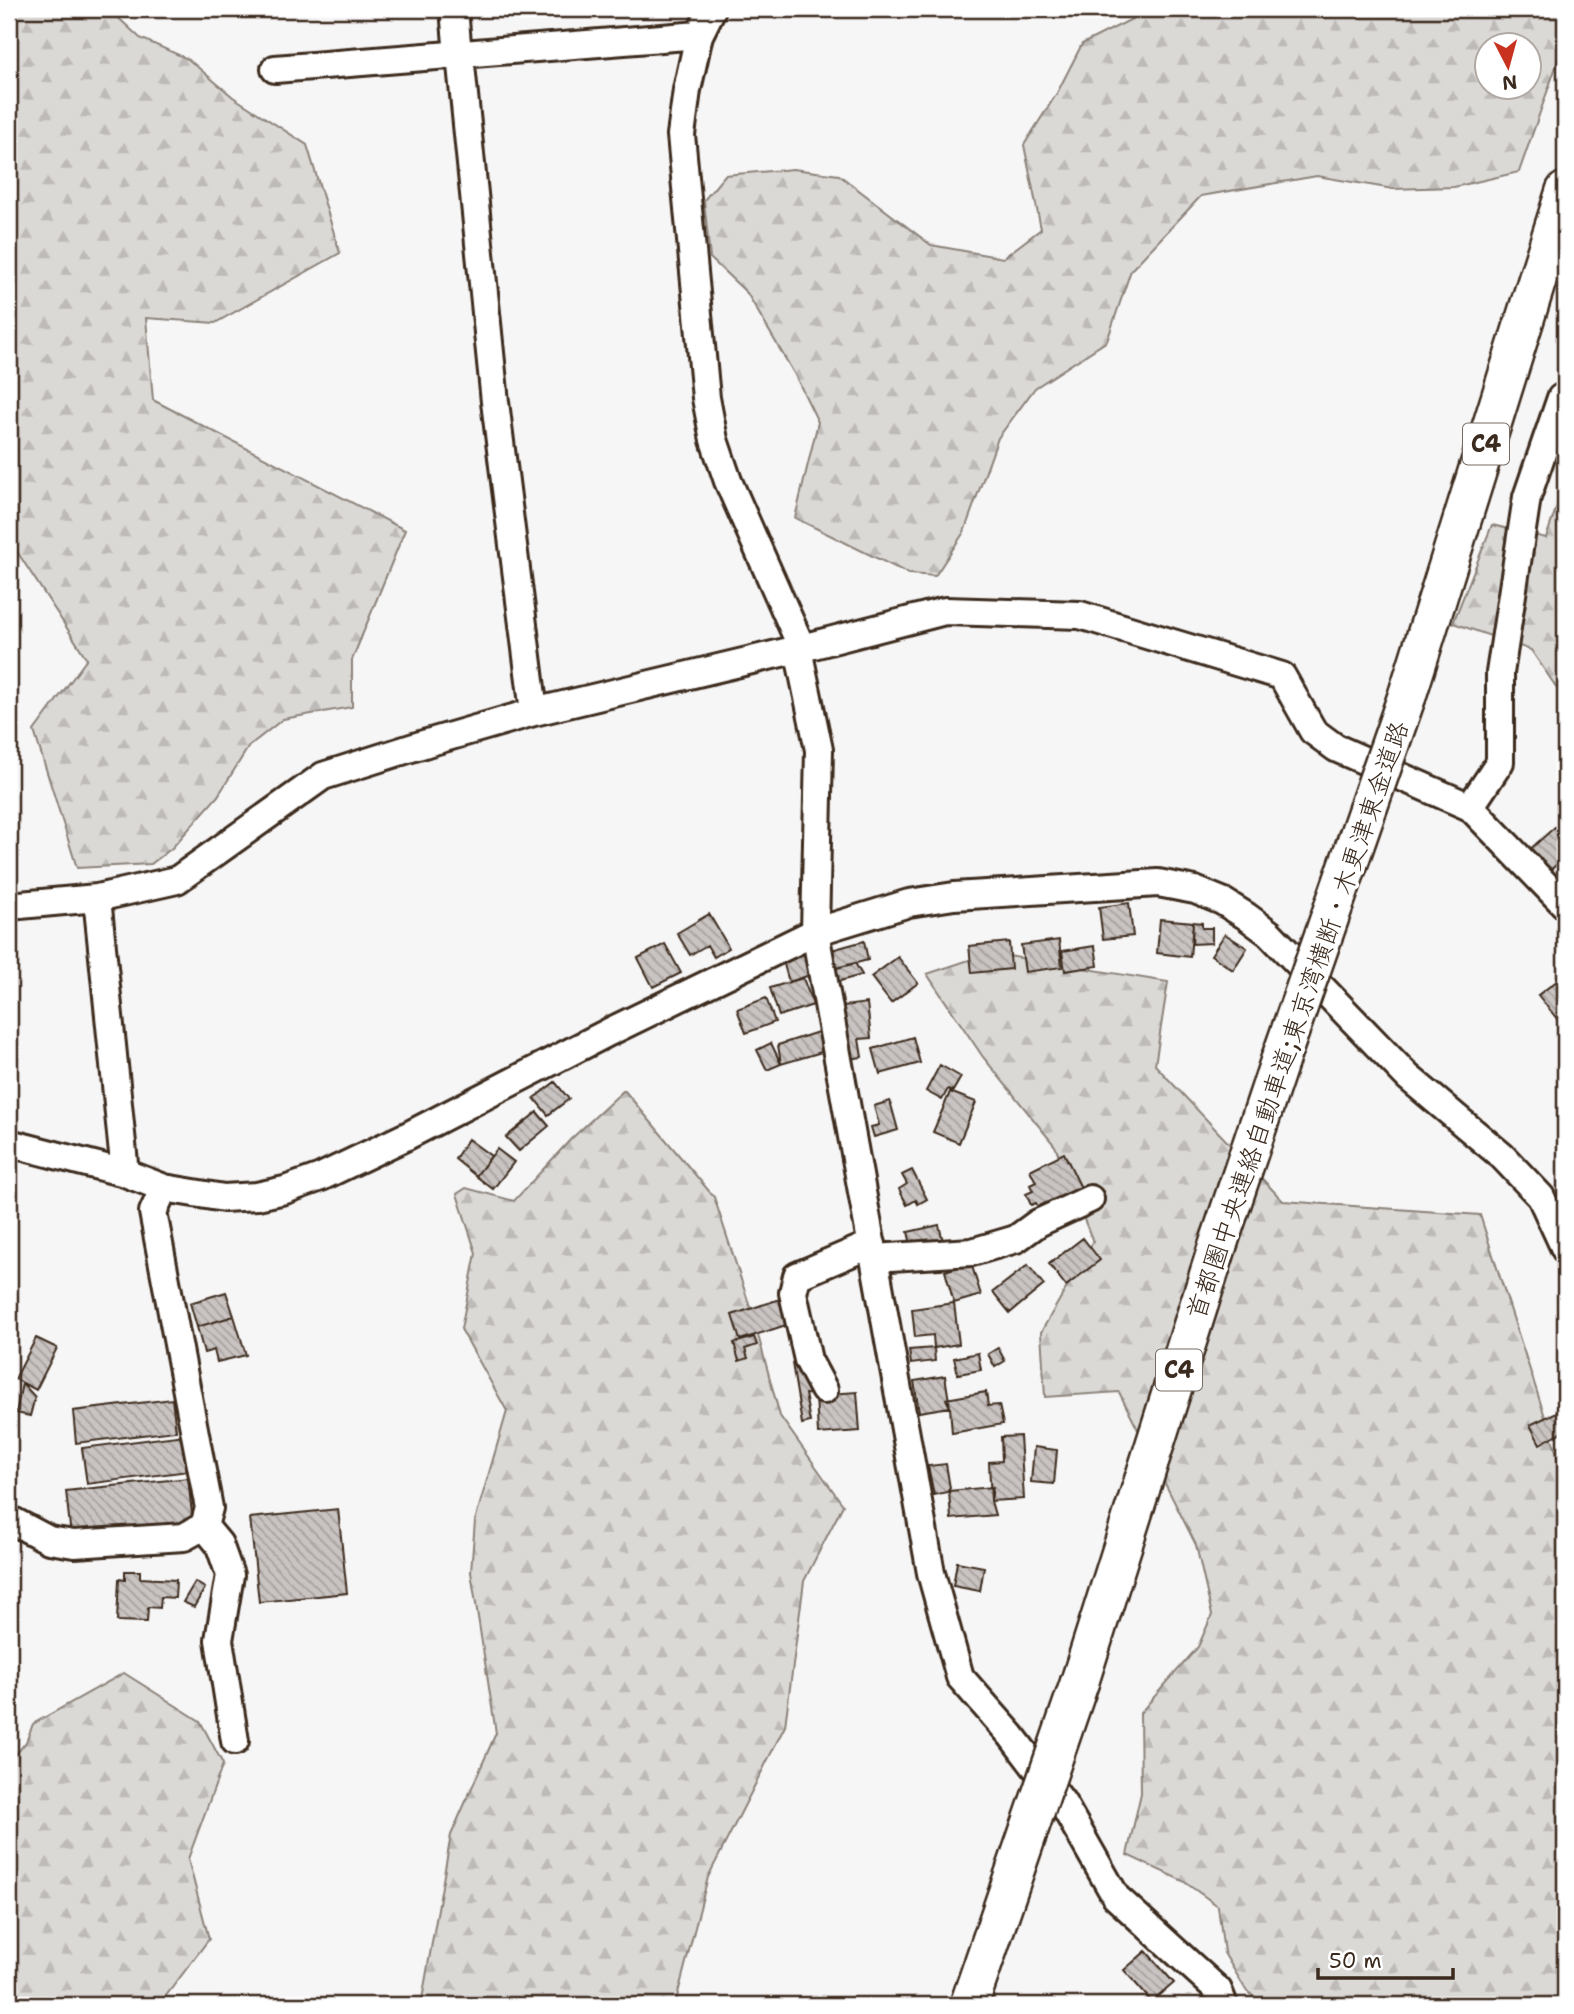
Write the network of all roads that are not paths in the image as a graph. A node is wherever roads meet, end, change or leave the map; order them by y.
1 (454, 9) edge
2 (712, 9) edge
3 (699, 34) junction
4 (459, 55) junction
5 (275, 69) dead end
6 (1565, 191) edge
7 (1565, 396) edge
8 (798, 649) junction
9 (534, 712) junction
10 (1470, 807) junction
11 (97, 898) junction
12 (1565, 905) edge
13 (9, 906) edge
14 (816, 932) junction
15 (9, 1143) edge
16 (125, 1173) junction
17 (163, 1188) junction
18 (1090, 1199) dead end
19 (1565, 1249) edge
20 (873, 1251) junction
21 (824, 1390) dead end
22 (9, 1520) edge
23 (204, 1526) junction
24 (235, 1741) dead end
25 (969, 2005) edge
26 (1224, 2005) edge

1 - 4 street
2 - 3 street
3 - 4 street
3 - 8 street
4 - 5 street
4 - 9 street
6 - 25 highway, 首都圏中央連絡自動車道;東京湾横断・木更津東金道路 / C4, bridge
7 - 10 street
8 - 9 street
8 - 10 street
8 - 14 street
9 - 11 street
10 - 12 street
11 - 13 street
11 - 16 street
14 - 17 street
14 - 19 street
14 - 20 street
15 - 16 street
16 - 17 street
17 - 23 street
18 - 20 street
20 - 21 street
20 - 26 street
22 - 23 street
23 - 24 street

